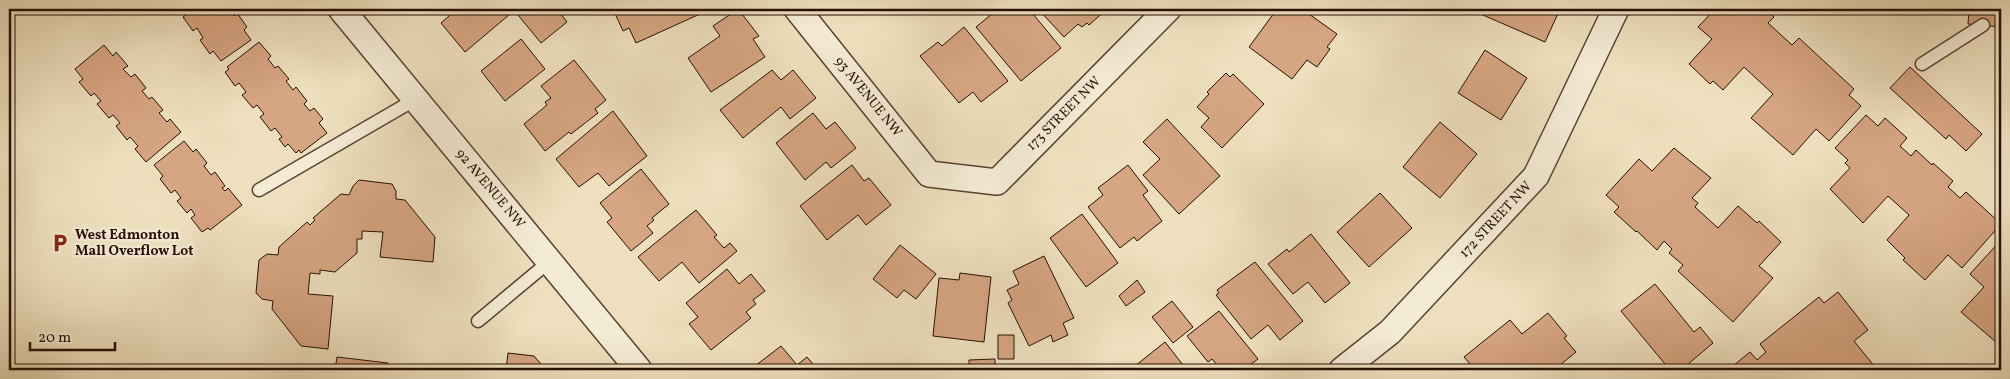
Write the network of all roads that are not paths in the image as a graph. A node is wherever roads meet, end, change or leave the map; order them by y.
1 (341, 9) edge
2 (797, 9) edge
3 (1168, 9) edge
4 (1616, 9) edge
5 (1983, 25) dead end
6 (1922, 64) dead end
7 (416, 100) junction
8 (944, 176) joint
9 (258, 190) dead end
10 (550, 261) junction
11 (478, 321) dead end
12 (639, 370) edge
13 (1342, 370) edge

1 - 7 street, 92 AVENUE NW
2 - 8 street, 93 AVENUE NW
3 - 8 street, 173 STREET NW
4 - 13 street, 172 STREET NW
5 - 6 lane
7 - 9 lane
7 - 10 street, 92 AVENUE NW
10 - 11 lane
10 - 12 street, 92 AVENUE NW

